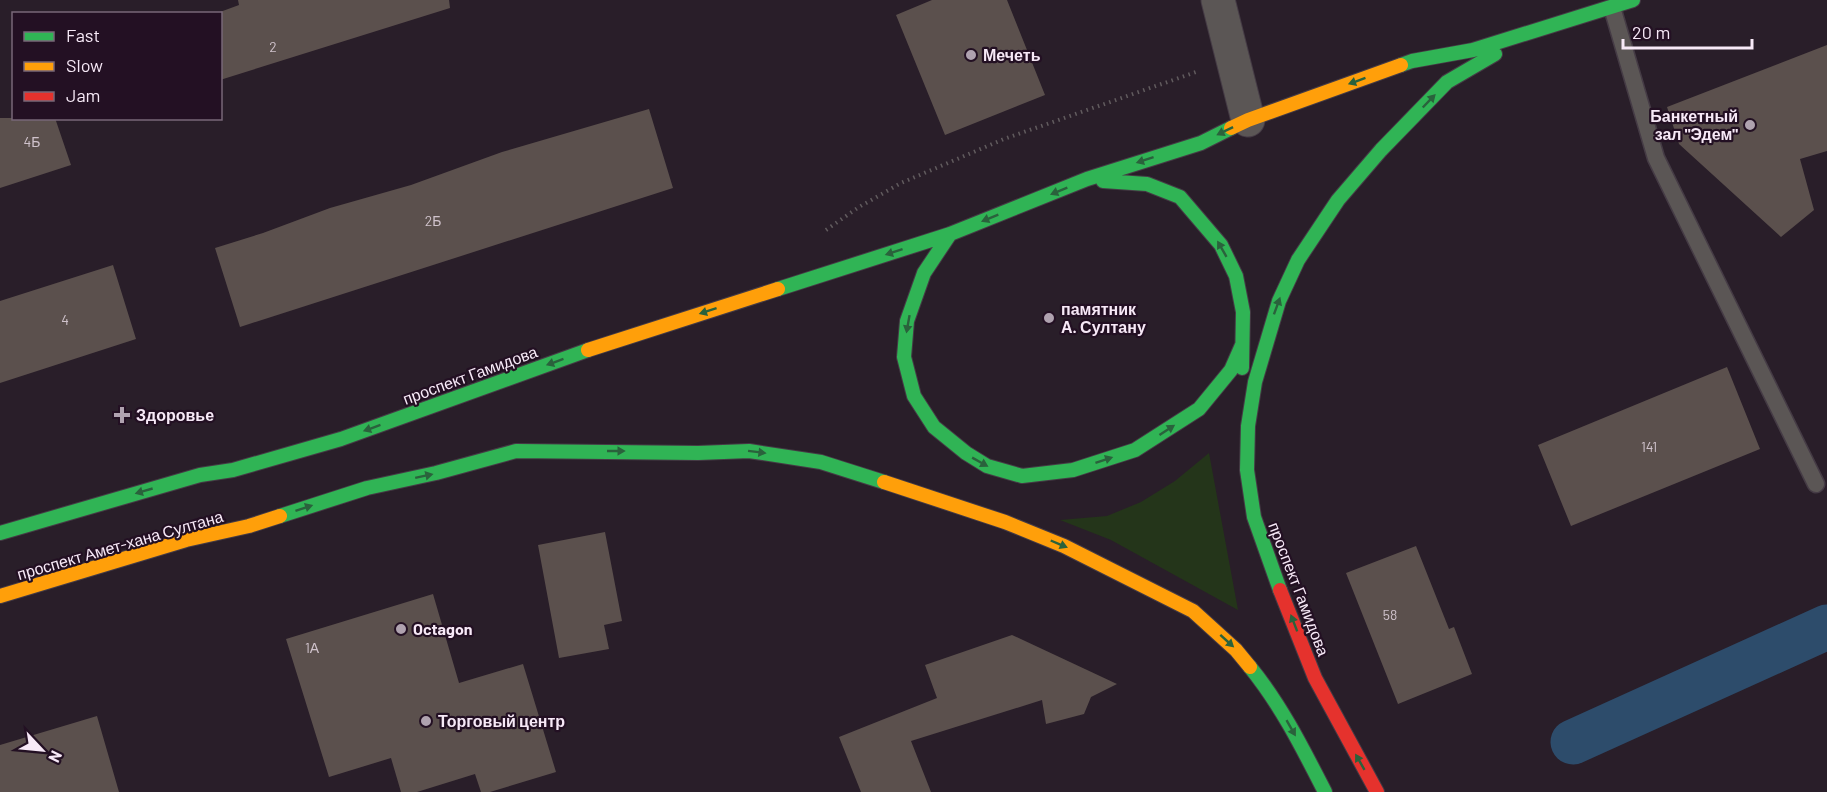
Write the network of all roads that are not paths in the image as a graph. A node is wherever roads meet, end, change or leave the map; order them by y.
1 (1218, 0) edge
2 (1638, 2) edge
3 (1614, 14) junction
4 (1248, 120) junction
5 (1087, 179) junction
6 (950, 234) junction
7 (1266, 341) junction
8 (1242, 345) junction
9 (1242, 370) junction
10 (1199, 409) junction
11 (934, 427) junction
12 (965, 469) dead end
13 (1022, 476) junction
14 (987, 481) dead end
15 (1816, 484) dead end
16 (946, 487) dead end
17 (912, 491) junction
18 (993, 506) dead end
19 (1254, 517) junction
20 (1005, 522) junction
21 (0, 533) edge
22 (0, 596) edge
23 (1325, 792) edge
24 (1377, 792) edge

1 - 4 street
2 - 3 main road, проспект Гамидова
2 -> 4 main road
7 -> 3 main road, проспект Гамидова
3 - 15 lane
4 -> 5 main road
5 -> 6 main road
8 -> 5 main road
6 -> 11 main road
6 -> 21 main road, проспект Гамидова
7 - 9 main road
7 - 19 main road, проспект Гамидова
8 - 9 main road
8 - 10 main road
9 - 10 main road
9 - 19 main road
13 -> 10 main road
11 - 12 main road
11 -> 13 main road
13 - 14 main road
16 - 17 main road
17 - 20 main road, проспект Амет-хана Султана
22 -> 17 main road, проспект Амет-хана Султана
18 - 20 main road
24 -> 19 main road, проспект Гамидова
20 -> 23 main road, проспект Амет-хана Султана

